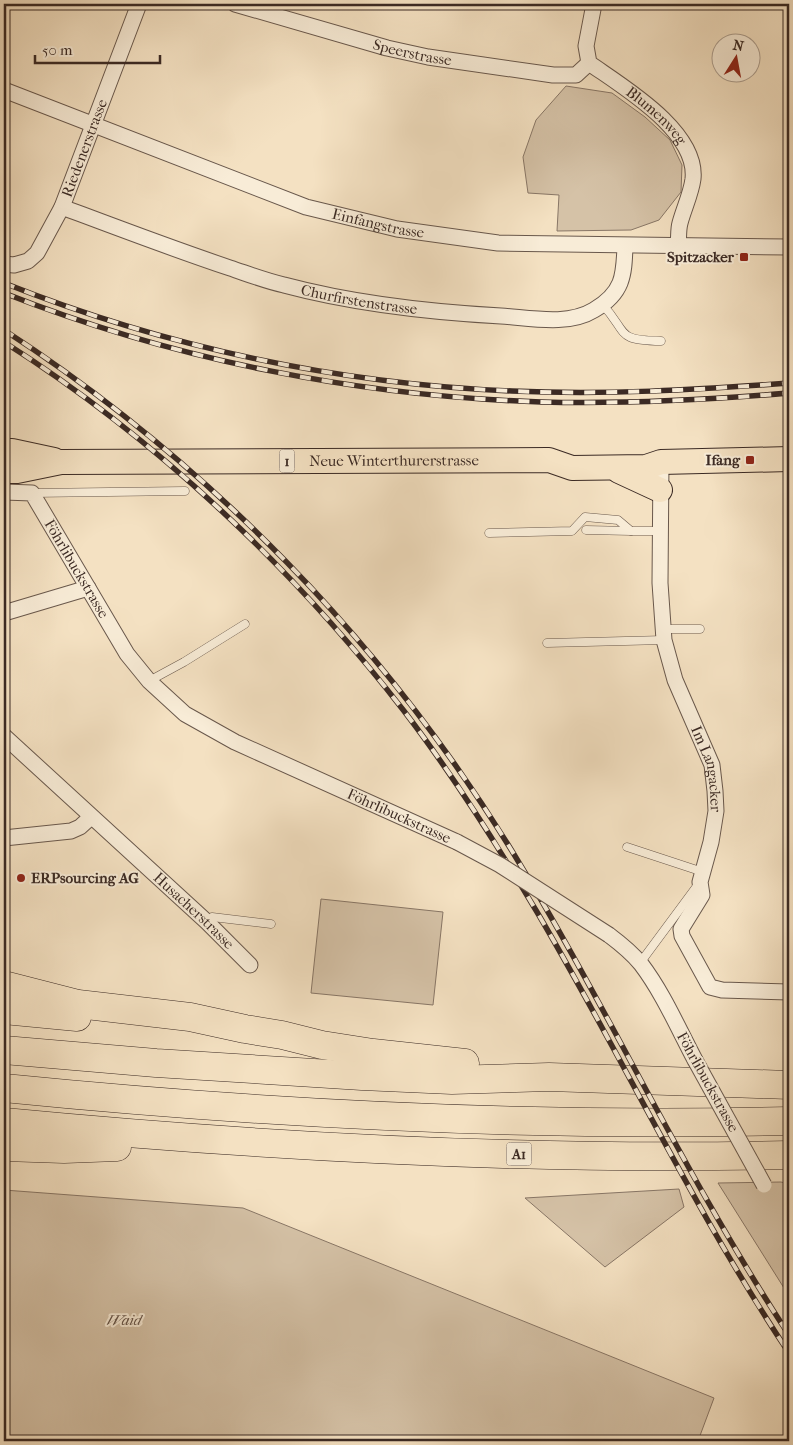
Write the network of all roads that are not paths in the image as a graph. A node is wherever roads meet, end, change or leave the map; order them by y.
1 (139, 4) edge
2 (235, 4) edge
3 (594, 4) edge
4 (589, 63) junction
5 (4, 90) edge
6 (93, 124) junction
7 (62, 207) junction
8 (625, 246) junction
9 (678, 246) junction
10 (789, 247) edge
11 (4, 264) edge
12 (602, 304) junction
13 (662, 341) dead end
14 (4, 451) edge
15 (789, 459) edge
16 (549, 460) junction
17 (61, 462) junction
18 (661, 462) junction
19 (610, 468) junction
20 (4, 472) edge
21 (660, 490) junction
22 (4, 492) edge
23 (185, 492) dead end
24 (32, 493) junction
25 (586, 530) dead end
26 (631, 531) junction
27 (660, 532) junction
28 (489, 533) dead end
29 (88, 588) junction
30 (4, 613) edge
31 (245, 624) dead end
32 (700, 629) dead end
33 (663, 635) junction
34 (547, 642) dead end
35 (149, 681) junction
36 (4, 736) edge
37 (92, 817) junction
38 (4, 838) edge
39 (627, 847) dead end
40 (701, 877) junction
41 (207, 922) junction
42 (271, 924) dead end
43 (640, 963) junction
44 (250, 965) dead end
45 (4, 985) edge
46 (789, 992) edge
47 (4, 1010) edge
48 (245, 1029) junction
49 (4, 1050) edge
50 (549, 1077) junction
51 (789, 1085) edge
52 (4, 1088) edge
53 (789, 1121) edge
54 (4, 1122) edge
55 (249, 1142) junction
56 (4, 1147) edge
57 (789, 1155) edge
58 (764, 1185) dead end

1 - 6 street, Riedenerstrasse
2 - 4 street, Speerstrasse
3 - 4 street
4 - 9 street, Blumenweg
5 - 6 street, Einfangstrasse
6 - 7 street, Riedenerstrasse
6 - 8 street, Einfangstrasse
7 - 11 street, Riedenerstrasse
7 - 12 street, Churfirstenstrasse
8 - 9 street, Einfangstrasse
8 - 12 street, Churfirstenstrasse
9 - 10 street, Einfangstrasse
12 - 13 lane
14 - 17 main road, Neue Winterthurerstrasse
15 - 18 main road, Neue Winterthurerstrasse / 1
16 - 17 main road, Neue Winterthurerstrasse / 1
16 - 18 main road, Neue Winterthurerstrasse / 1
16 - 19 main road, Neue Winterthurerstrasse / 1
17 - 20 main road, Neue Winterthurerstrasse / 1
18 - 19 main road, Neue Winterthurerstrasse / 1
18 - 21 street, Im Langacker
19 - 21 main road
21 - 27 street, Im Langacker
22 - 24 street
23 - 24 lane
24 - 29 street, Föhrlibuckstrasse
25 - 26 lane
26 - 27 lane
26 - 28 lane
27 - 33 street, Im Langacker
29 - 30 street
29 - 35 street, Föhrlibuckstrasse
31 - 35 lane
32 - 33 lane
33 - 34 lane
33 - 40 street, Im Langacker
35 - 43 street, Föhrlibuckstrasse, bridge
36 - 37 street, Husacherstrasse
37 - 38 street
37 - 41 street, Husacherstrasse
39 - 40 lane
40 - 43 lane
40 - 46 street, Im Langacker
41 - 42 lane
41 - 44 street, Husacherstrasse
43 - 58 street, Föhrlibuckstrasse, bridge
45 - 48 highway
47 - 48 highway
48 - 50 highway
49 - 50 highway
50 - 51 highway
52 - 53 highway, A1
54 - 55 highway, A1
55 - 56 highway
55 - 57 highway, A1

